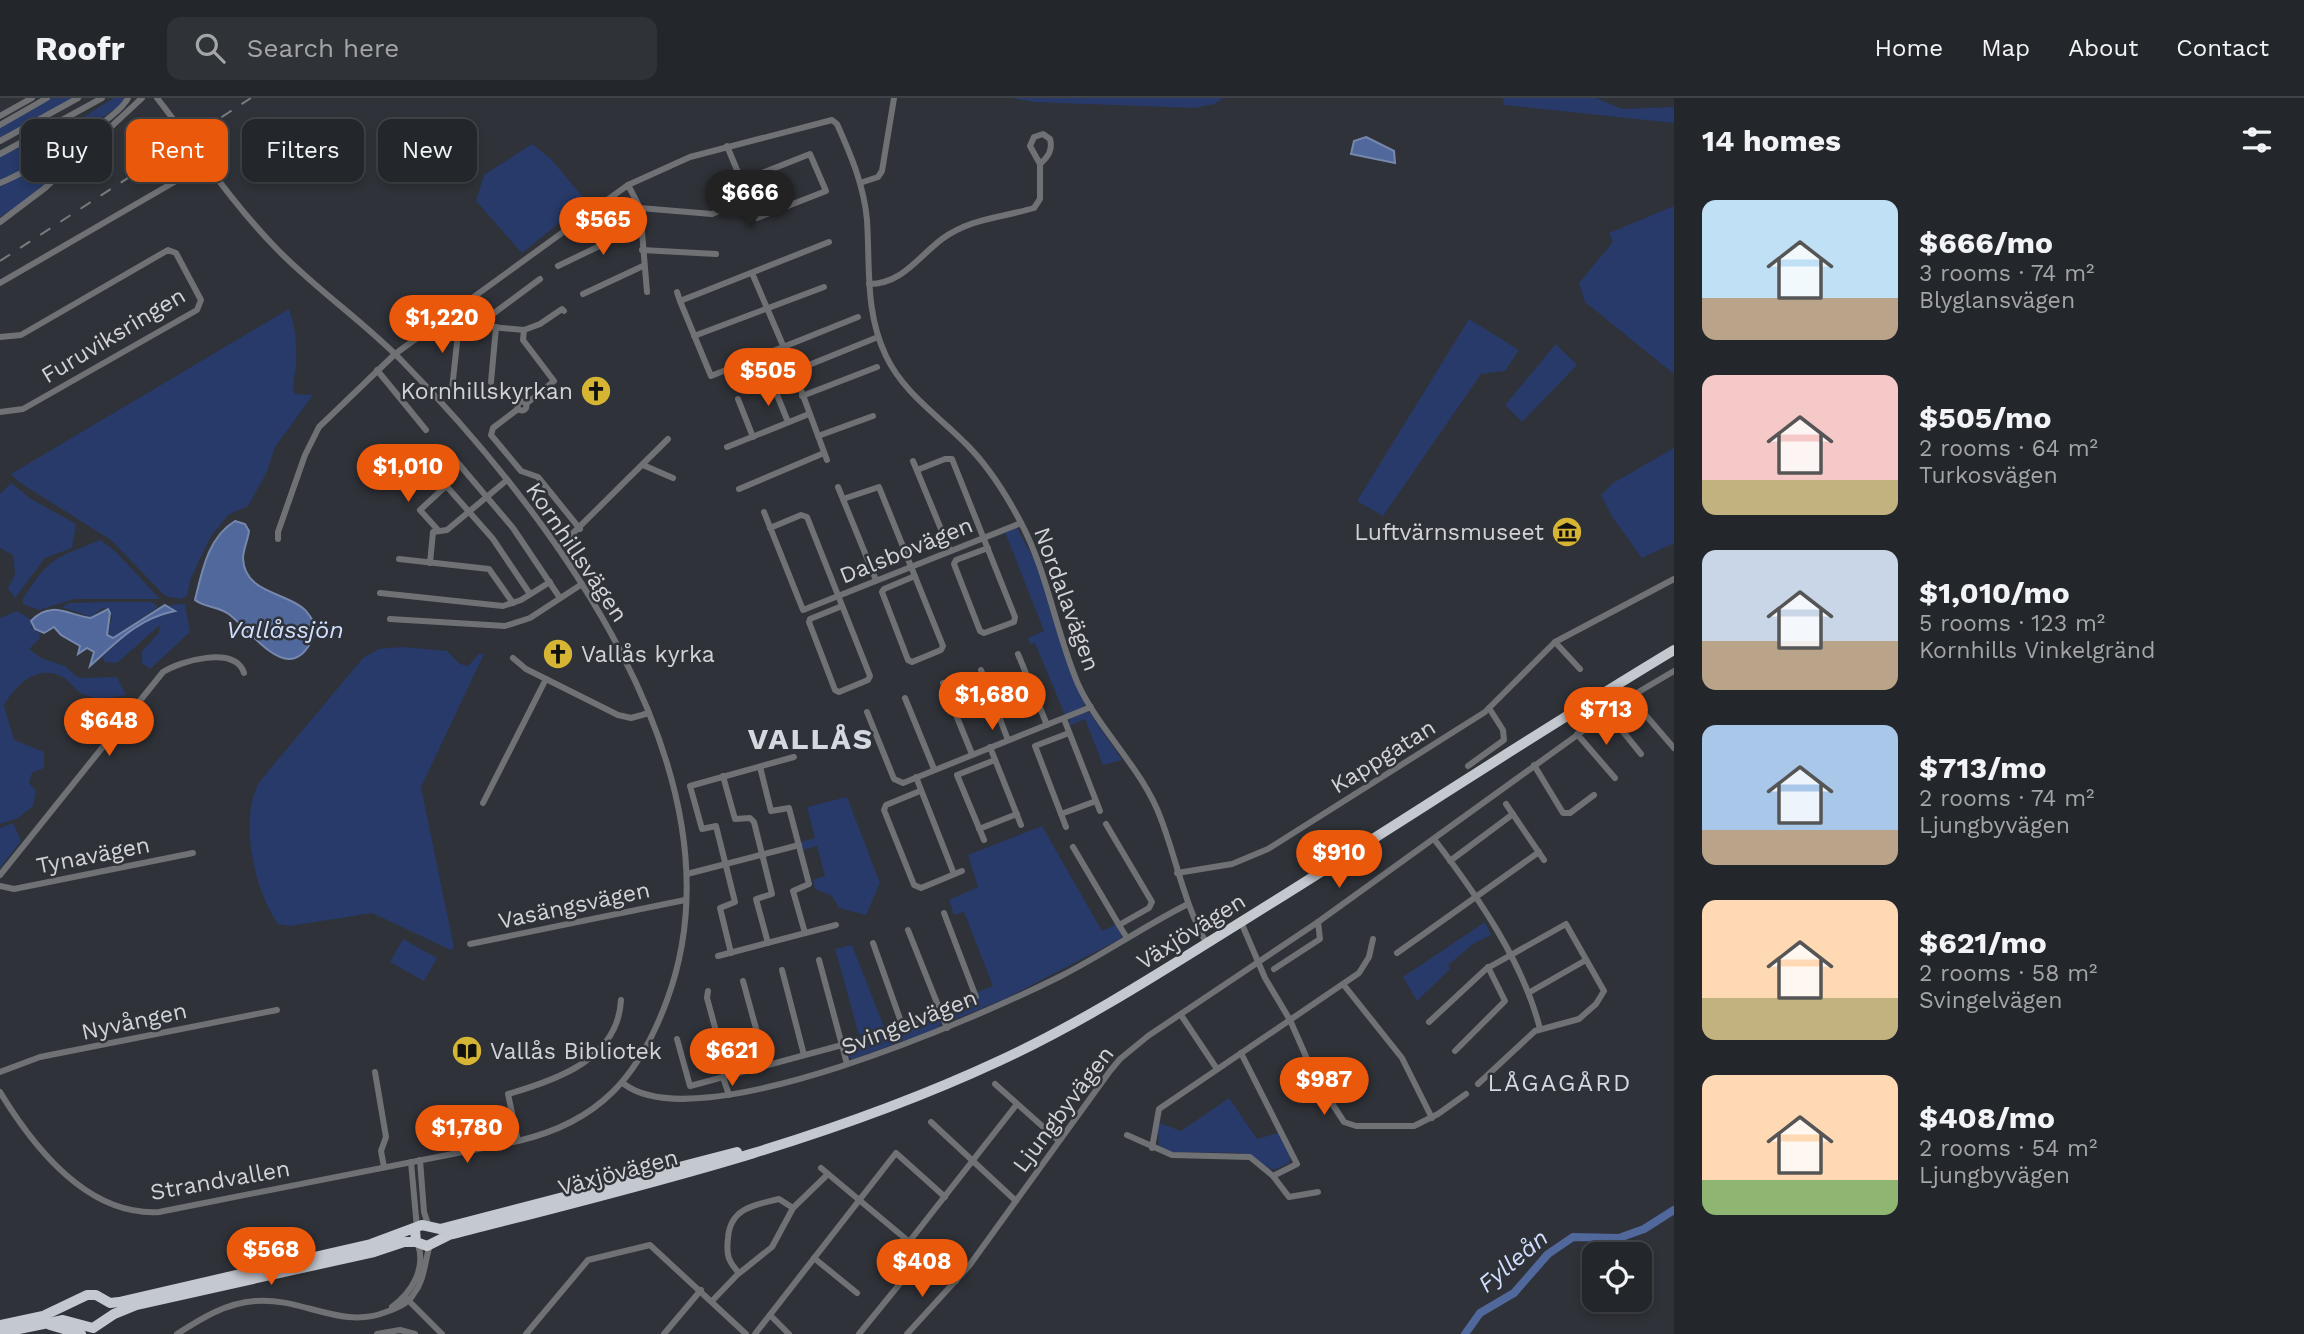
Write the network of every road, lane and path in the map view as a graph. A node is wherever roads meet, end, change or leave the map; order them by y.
1 (32, 98) edge
2 (47, 98) edge
3 (78, 98) edge
4 (102, 98) edge
5 (128, 98) edge
6 (142, 98) edge
7 (157, 98) edge
8 (894, 98) edge
9 (0, 117) edge
10 (173, 119) edge
11 (0, 125) edge
12 (0, 141) edge
13 (727, 146) junction
14 (0, 154) edge
15 (1040, 163) junction
16 (742, 181) junction
17 (174, 182) edge
18 (222, 182) edge
19 (0, 183) edge
20 (860, 183) junction
21 (628, 185) junction
22 (640, 208) junction
23 (719, 211) dead end
24 (0, 222) edge
25 (641, 226) junction
26 (829, 242) dead end
27 (642, 250) junction
28 (716, 254) dead end
29 (558, 266) dead end
30 (643, 266) junction
31 (752, 272) junction
32 (540, 279) dead end
33 (0, 283) edge
34 (869, 284) junction
35 (824, 287) dead end
36 (647, 292) dead end
37 (677, 292) dead end
38 (583, 294) dead end
39 (680, 301) junction
40 (766, 309) junction
41 (564, 311) dead end
42 (448, 315) junction
43 (858, 317) dead end
44 (459, 324) junction
45 (478, 325) junction
46 (496, 327) junction
47 (524, 330) junction
48 (694, 336) junction
49 (0, 337) edge
50 (878, 337) junction
51 (782, 347) junction
52 (395, 354) junction
53 (877, 367) dead end
54 (377, 370) junction
55 (794, 371) junction
56 (491, 382) dead end
57 (773, 385) dead end
58 (453, 389) dead end
59 (802, 396) junction
60 (738, 400) dead end
61 (0, 412) edge
62 (809, 414) junction
63 (873, 416) dead end
64 (788, 422) junction
65 (426, 430) dead end
66 (818, 436) junction
67 (753, 437) junction
68 (668, 439) dead end
69 (727, 447) dead end
70 (447, 450) dead end
71 (913, 461) dead end
72 (427, 464) dead end
73 (643, 465) junction
74 (917, 470) junction
75 (673, 478) dead end
76 (507, 480) junction
77 (446, 486) junction
78 (838, 487) dead end
79 (739, 489) dead end
80 (487, 497) junction
81 (843, 499) junction
82 (469, 511) junction
83 (764, 512) dead end
84 (1021, 523) junction
85 (770, 528) junction
86 (580, 529) junction
87 (435, 531) junction
88 (984, 538) junction
89 (278, 539) dead end
90 (558, 548) junction
91 (988, 548) junction
92 (950, 551) junction
93 (399, 559) dead end
94 (429, 563) junction
95 (912, 566) junction
96 (915, 576) junction
97 (1674, 579) edge
98 (876, 580) junction
99 (550, 582) junction
100 (582, 584) junction
101 (380, 593) dead end
102 (530, 594) junction
103 (838, 596) junction
104 (560, 598) junction
105 (513, 603) junction
106 (842, 606) junction
107 (390, 619) dead end
108 (1555, 642) junction
109 (1674, 650) edge
110 (1018, 654) dead end
111 (513, 658) dead end
112 (1580, 669) dead end
113 (981, 670) dead end
114 (1674, 671) edge
115 (244, 673) dead end
116 (546, 679) junction
117 (943, 683) dead end
118 (1630, 697) junction
119 (905, 698) dead end
120 (1091, 707) junction
121 (1489, 708) junction
122 (867, 712) dead end
123 (649, 713) junction
124 (1608, 713) junction
125 (1064, 719) junction
126 (1047, 725) junction
127 (1069, 733) junction
128 (1577, 734) junction
129 (1008, 740) junction
130 (990, 747) junction
131 (1674, 748) edge
132 (972, 754) junction
133 (1641, 754) dead end
134 (794, 757) dead end
135 (995, 760) junction
136 (1534, 765) junction
137 (760, 766) junction
138 (1468, 766) dead end
139 (934, 769) junction
140 (723, 776) junction
141 (915, 778) junction
142 (1615, 778) dead end
143 (920, 791) junction
144 (1594, 795) dead end
145 (1096, 801) junction
146 (483, 803) dead end
147 (1506, 804) dead end
148 (1100, 811) dead end
149 (1017, 814) junction
150 (1061, 814) junction
151 (1513, 814) junction
152 (1106, 824) dead end
153 (1021, 825) dead end
154 (1066, 827) dead end
155 (979, 829) junction
156 (1434, 839) junction
157 (984, 840) dead end
158 (799, 845) junction
159 (1073, 847) dead end
160 (1539, 852) junction
161 (193, 853) dead end
162 (762, 855) junction
163 (1545, 860) dead end
164 (1450, 861) junction
165 (726, 865) junction
166 (962, 871) dead end
167 (1177, 873) junction
168 (687, 874) junction
169 (954, 874) junction
170 (0, 875) edge
171 (0, 886) edge
172 (1477, 898) junction
173 (685, 900) junction
174 (1188, 904) junction
175 (944, 913) dead end
176 (1241, 922) junction
177 (1318, 922) junction
178 (836, 925) dead end
179 (1119, 925) junction
180 (908, 930) dead end
181 (805, 933) junction
182 (1128, 939) junction
183 (1373, 939) dead end
184 (768, 943) junction
185 (873, 943) dead end
186 (470, 944) dead end
187 (1207, 944) junction
188 (731, 953) junction
189 (1397, 953) dead end
190 (718, 956) dead end
191 (1508, 956) junction
192 (820, 960) dead end
193 (1586, 960) junction
194 (1259, 962) junction
195 (1488, 967) junction
196 (1274, 969) dead end
197 (782, 970) dead end
198 (743, 981) dead end
199 (1343, 984) junction
200 (708, 991) dead end
201 (1530, 992) junction
202 (621, 1000) dead end
203 (277, 1010) dead end
204 (940, 1011) junction
205 (1181, 1014) junction
206 (1290, 1020) junction
207 (1429, 1022) dead end
208 (947, 1028) junction
209 (1540, 1029) junction
210 (677, 1039) dead end
211 (842, 1045) junction
212 (1455, 1051) dead end
213 (1241, 1053) junction
214 (804, 1055) junction
215 (847, 1064) junction
216 (766, 1065) junction
217 (1217, 1069) junction
218 (0, 1072) edge
219 (375, 1072) dead end
220 (726, 1076) junction
221 (624, 1084) junction
222 (995, 1084) dead end
223 (1478, 1084) dead end
224 (0, 1092) edge
225 (1466, 1094) dead end
226 (729, 1095) junction
227 (1017, 1104) junction
228 (1432, 1118) junction
229 (931, 1122) dead end
230 (812, 1134) junction
231 (1127, 1135) dead end
232 (1059, 1141) junction
233 (519, 1142) junction
234 (1152, 1148) junction
235 (420, 1160) junction
236 (972, 1161) junction
237 (411, 1162) junction
238 (384, 1167) junction
239 (821, 1168) dead end
240 (828, 1174) junction
241 (1273, 1176) junction
242 (1318, 1192) dead end
243 (944, 1196) junction
244 (859, 1199) junction
245 (1016, 1201) junction
246 (793, 1208) junction
247 (430, 1227) junction
248 (416, 1229) junction
249 (909, 1242) junction
250 (417, 1243) junction
251 (431, 1243) junction
252 (924, 1254) junction
253 (814, 1258) junction
254 (740, 1273) junction
255 (956, 1281) junction
256 (701, 1290) junction
257 (857, 1293) dead end
258 (78, 1299) junction
259 (407, 1299) junction
260 (104, 1301) junction
261 (712, 1301) junction
262 (770, 1315) junction
263 (101, 1326) edge
264 (1, 1329) edge
265 (83, 1330) edge
266 (177, 1334) edge
267 (377, 1334) edge
268 (415, 1334) edge
269 (442, 1334) edge
270 (526, 1334) edge
271 (664, 1334) edge
272 (746, 1334) edge
273 (755, 1334) edge
274 (789, 1334) edge
275 (859, 1334) edge
276 (907, 1334) edge

1 - 9 street
2 - 11 street
3 - 12 street
4 - 14 street
5 - 19 street
6 - 24 street
7 - 10 street, Kornhillsvägen
8 - 20 street
13 - 16 street
13 - 20 street, Nordalavägen
13 - 21 street
15 - 15 street
15 - 34 street
16 - 16 street
17 - 33 street
18 - 52 street, Kornhillsvägen
20 - 34 street, Nordalavägen
21 - 22 street
21 - 42 street
22 - 23 street
22 - 25 street
25 - 27 street
25 - 29 street
26 - 31 street
27 - 28 street
27 - 30 street
30 - 36 street
30 - 38 street
31 - 39 street
31 - 40 street
32 - 45 street
34 - 50 street, Nordalavägen
35 - 40 street
37 - 39 street
39 - 48 street
40 - 48 street
40 - 51 street
41 - 47 street
42 - 44 street
42 - 52 street
43 - 51 street
44 - 45 street
44 - 58 street
45 - 46 street
46 - 47 street
46 - 56 street
47 - 86 street
48 - 51 street
49 - 61 street, Furuviksringen
50 - 55 street
50 - 84 street, Nordalavägen
51 - 55 street
52 - 54 street
52 - 76 street, Kornhillsvägen
53 - 59 street
54 - 65 street
54 - 89 street
55 - 59 street
57 - 64 street
59 - 62 street
60 - 67 street
62 - 64 street
62 - 66 street
63 - 66 street
64 - 67 street
66 - 79 street
67 - 69 street
68 - 73 street
70 - 80 street
71 - 74 street
72 - 77 street
73 - 75 street
73 - 86 street
74 - 88 street
74 - 92 street
76 - 80 street
76 - 90 street, Kornhillsvägen
77 - 82 street
77 - 87 street
78 - 81 street
80 - 82 street
80 - 99 street
81 - 95 street
81 - 98 street
82 - 87 street
82 - 102 street
83 - 85 street
84 - 88 street, Dalsbovägen
84 - 120 street, Nordalavägen
85 - 103 street
85 - 103 street, Dalsbovägen
86 - 90 street
87 - 94 street
88 - 91 street
88 - 92 street, Dalsbovägen
90 - 100 street, Kornhillsvägen
91 - 91 street
92 - 95 street, Dalsbovägen
93 - 94 street
94 - 105 street
95 - 96 street
95 - 98 street, Dalsbovägen
96 - 96 street
97 - 108 street, Kappgatan
98 - 103 street, Dalsbovägen
99 - 102 street
99 - 104 street
100 - 104 street
100 - 123 street, Kornhillsvägen
101 - 105 street
102 - 105 street
103 - 106 street
104 - 107 street
106 - 106 street
108 - 112 street
108 - 121 street, Kappgatan
109 - 176 highway, Växjövägen
110 - 126 street
111 - 116 street
113 - 129 street
114 - 118 street, Ljungbyvägen
115 - 170 street
116 - 123 street
116 - 146 street
117 - 132 street
118 - 124 street, Ljungbyvägen
118 - 131 street
119 - 139 street
120 - 125 street
120 - 167 street, Nordalavägen
121 - 138 street
121 - 167 street, Kappgatan
122 - 141 street
123 - 168 street, Kornhillsvägen
124 - 128 street, Ljungbyvägen
124 - 133 street
125 - 126 street
125 - 127 street
126 - 129 street
127 - 145 street
127 - 150 street
128 - 136 street, Ljungbyvägen
128 - 142 street
129 - 130 street
130 - 132 street
130 - 135 street
132 - 139 street
134 - 137 street
135 - 149 street
135 - 155 street
136 - 144 street
136 - 156 street, Ljungbyvägen
137 - 140 street
137 - 158 street
139 - 141 street
140 - 162 street
140 - 165 street
141 - 143 street
143 - 169 street
143 - 169 street
145 - 148 street
145 - 150 street
147 - 151 street
149 - 153 street
149 - 155 street
150 - 154 street
151 - 160 street
151 - 164 street
152 - 179 street
155 - 157 street
156 - 164 street
156 - 177 street, Ljungbyvägen
158 - 162 street
158 - 181 street
159 - 179 street
160 - 163 street
160 - 172 street
161 - 171 street, Tynavägen
162 - 165 street
162 - 184 street
164 - 172 street
165 - 168 street
165 - 188 street
166 - 169 street
167 - 174 street, Nordalavägen
168 - 173 street, Kornhillsvägen
172 - 189 street
172 - 191 street
173 - 186 street, Vasängsvägen
173 - 221 street, Kornhillsvägen
174 - 182 street, Svingelvägen
174 - 187 street, Nordalavägen
175 - 204 street
176 - 187 highway, Växjövägen
176 - 194 street
177 - 194 street, Ljungbyvägen
177 - 196 street, Ljungbyvägen
178 - 181 street
179 - 182 street
180 - 204 street
181 - 184 street
182 - 208 street, Svingelvägen
183 - 199 street
184 - 188 street
185 - 204 street
187 - 230 highway, Växjövägen
188 - 190 street
191 - 193 street
191 - 195 street
191 - 201 street
192 - 211 street
193 - 201 street
193 - 209 street
194 - 205 street, Ljungbyvägen
194 - 206 street
195 - 207 street
195 - 212 street
197 - 214 street
198 - 216 street
199 - 206 street
199 - 228 street
200 - 220 street
201 - 209 street
202 - 233 street
203 - 218 street, Nyvången
204 - 208 street
205 - 217 street
205 - 232 street, Ljungbyvägen
206 - 213 street
206 - 228 street
208 - 215 street, Svingelvägen
209 - 223 street
210 - 220 street
211 - 214 street
211 - 215 street
213 - 217 street
213 - 241 street
214 - 216 street
215 - 226 street, Svingelvägen
216 - 220 street
217 - 234 street
219 - 238 street
220 - 226 street
221 - 226 street, Svingelvägen
221 - 233 street, Kornhillsvägen
222 - 227 street
224 - 238 street, Strandvallen
225 - 228 street
227 - 232 street
227 - 236 street
229 - 236 street
230 - 247 highway, Växjövägen
230 - 251 highway, Växjövägen
231 - 234 street
232 - 245 street, Ljungbyvägen
233 - 235 street, Kornhillsvägen
234 - 241 street
235 - 237 street, Kornhillsvägen
235 - 247 street
236 - 243 street
236 - 245 street
237 - 238 street, Strandvallen
237 - 248 street
239 - 240 street
240 - 244 street
240 - 246 street
241 - 242 street
243 - 244 street
243 - 249 street
244 - 249 street
244 - 253 street
245 - 255 street, Ljungbyvägen
246 - 254 street
246 - 254 street
247 - 248 highway, Växjövägen
247 - 251 highway
248 - 250 highway
248 - 260 highway, Växjövägen
249 - 252 street
250 - 251 highway, Växjövägen
250 - 259 street
250 - 263 highway, Växjövägen
251 - 259 street
252 - 255 street
252 - 275 street
253 - 257 street
253 - 262 street
254 - 261 street
255 - 276 street, Ljungbyvägen
256 - 261 street
256 - 270 street
256 - 271 street
258 - 260 highway, Växjövägen
258 - 264 highway, Växjövägen
258 - 265 highway
259 - 266 street
259 - 269 street
260 - 263 highway
261 - 272 street
262 - 273 street
262 - 274 street
263 - 265 highway, Växjövägen
264 - 265 highway, Växjövägen
267 - 268 street

